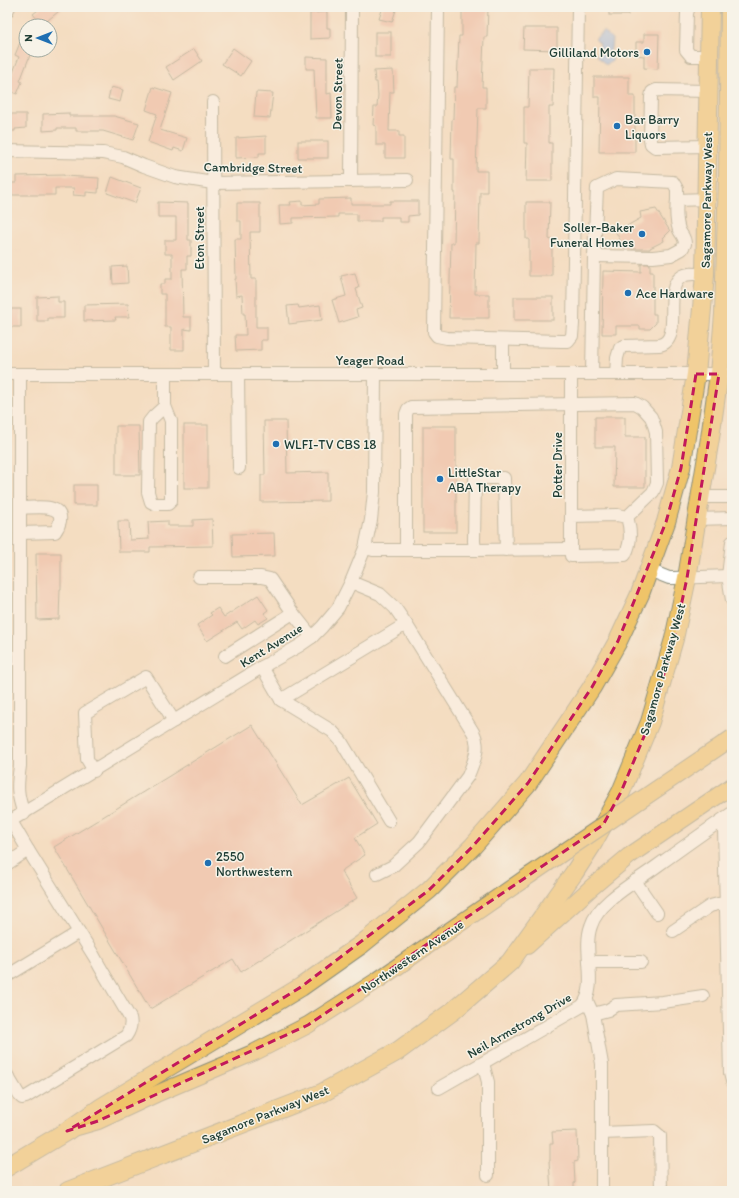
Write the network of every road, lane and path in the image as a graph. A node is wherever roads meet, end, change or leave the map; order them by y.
1 (9, 7) edge
2 (352, 7) edge
3 (438, 7) edge
4 (578, 7) edge
5 (689, 7) edge
6 (710, 7) edge
7 (730, 7) edge
8 (7, 11) edge
9 (709, 56) junction
10 (730, 58) edge
11 (708, 91) junction
12 (212, 102) dead end
13 (707, 146) junction
14 (7, 152) edge
15 (730, 177) edge
16 (407, 180) dead end
17 (351, 181) junction
18 (213, 182) junction
19 (707, 199) junction
20 (677, 200) junction
21 (729, 242) edge
22 (594, 256) junction
23 (705, 274) junction
24 (503, 340) junction
25 (7, 374) edge
26 (20, 374) junction
27 (214, 374) junction
28 (238, 374) junction
29 (375, 374) junction
30 (503, 374) junction
31 (571, 374) junction
32 (592, 374) junction
33 (616, 374) junction
34 (696, 374) junction
35 (725, 374) edge
36 (164, 375) junction
37 (572, 405) junction
38 (165, 406) junction
39 (239, 468) dead end
40 (732, 496) edge
41 (700, 497) junction
42 (20, 508) junction
43 (571, 516) junction
44 (627, 518) junction
45 (732, 518) edge
46 (696, 519) junction
47 (20, 533) junction
48 (732, 542) edge
49 (365, 548) junction
50 (406, 550) junction
51 (475, 550) junction
52 (506, 550) junction
53 (571, 552) junction
54 (731, 557) edge
55 (649, 570) junction
56 (728, 576) junction
57 (199, 577) dead end
58 (687, 578) junction
59 (351, 582) junction
60 (732, 600) edge
61 (293, 613) junction
62 (406, 624) junction
63 (312, 637) junction
64 (225, 656) dead end
65 (262, 667) junction
66 (281, 700) junction
67 (174, 721) junction
68 (732, 738) edge
69 (94, 770) junction
70 (732, 786) edge
71 (24, 814) junction
72 (727, 816) edge
73 (389, 821) dead end
74 (9, 822) edge
75 (28, 850) junction
76 (7, 864) edge
77 (729, 864) edge
78 (377, 874) dead end
79 (635, 881) junction
80 (729, 903) edge
81 (657, 913) dead end
82 (673, 931) dead end
83 (79, 932) junction
84 (510, 962) junction
85 (589, 962) junction
86 (641, 962) dead end
87 (7, 976) edge
88 (703, 996) dead end
89 (587, 1001) junction
90 (593, 1014) junction
91 (483, 1062) junction
92 (7, 1075) edge
93 (732, 1081) edge
94 (439, 1088) dead end
95 (67, 1131) junction
96 (602, 1133) junction
97 (7, 1167) edge
98 (488, 1175) dead end
99 (68, 1191) edge
100 (602, 1191) edge
101 (661, 1191) edge

1 - 8 street
2 - 17 street, Devon Street
3 - 24 street
4 - 24 street
5 - 9 street
6 - 9 highway, Sagamore Parkway West
7 - 10 highway, Sagamore Parkway West
9 - 11 highway, Sagamore Parkway West
10 - 15 highway, Sagamore Parkway West
11 - 13 highway, Sagamore Parkway West
11 - 13 street
12 - 18 street, Eton Street
13 - 19 highway, Sagamore Parkway West
14 - 18 street, Cambridge Street
15 - 21 highway, Sagamore Parkway West
16 - 17 street, Cambridge Street
17 - 18 street, Cambridge Street
18 - 27 street, Eton Street
19 - 20 street
19 - 23 highway, Sagamore Parkway West
20 - 22 street
20 - 22 street
21 - 35 highway, Sagamore Parkway West
22 - 32 street
23 - 33 street
23 - 34 highway, Sagamore Parkway West
24 - 30 street
25 - 26 street, Yeager Road
26 - 36 street, Yeager Road
26 - 42 street
27 - 28 street, Yeager Road
27 - 36 street, Yeager Road
28 - 29 street, Yeager Road
28 - 39 street
29 - 30 street, Yeager Road
29 - 49 street, Kent Avenue
30 - 31 street, Yeager Road
31 - 32 street, Yeager Road
31 - 37 street, Potter Drive
32 - 33 street, Yeager Road
33 - 34 street, Yeager Road
34 - 35 street, Yeager Road
34 - 55 highway, Sagamore Parkway West
35 - 41 highway, Sagamore Parkway West
36 - 38 street
37 - 43 street, Potter Drive
37 - 44 street
37 - 50 street
38 - 38 street
40 - 41 street
41 - 46 highway, Sagamore Parkway West
42 - 47 street
42 - 47 street
43 - 44 street
43 - 53 street, Potter Drive
44 - 53 street
45 - 46 street
46 - 58 highway, Sagamore Parkway West
47 - 71 street
48 - 54 street
49 - 50 street
49 - 59 street, Kent Avenue
50 - 51 street
51 - 52 street
51 - 52 street
52 - 53 street
54 - 56 street
55 - 58 street
55 - 95 highway, Sagamore Parkway West
56 - 58 street
56 - 60 street
57 - 61 street
58 - 84 highway, Sagamore Parkway West
59 - 62 street
59 - 63 street, Kent Avenue
61 - 63 street
61 - 64 street
62 - 66 street
62 - 78 street
63 - 65 street, Kent Avenue
65 - 66 street
65 - 67 street, Kent Avenue
66 - 73 street
67 - 69 street, Kent Avenue
67 - 69 street
68 - 95 main road, Northwestern Avenue, bridge
69 - 71 street, Kent Avenue
70 - 84 main road
71 - 74 street, Kent Avenue
72 - 77 street, Neil Armstrong Drive
72 - 79 street, Neil Armstrong Drive
74 - 75 street
75 - 76 street
75 - 83 street
77 - 80 street, Neil Armstrong Drive
79 - 81 street
79 - 85 street, Neil Armstrong Drive
80 - 82 street
80 - 93 street, Neil Armstrong Drive
83 - 87 street
83 - 92 street
84 - 99 highway, Sagamore Parkway West
85 - 86 street
85 - 89 street, Neil Armstrong Drive
88 - 90 street
89 - 90 street
89 - 91 street, Neil Armstrong Drive
90 - 96 street
91 - 94 street, Neil Armstrong Drive
91 - 98 street
95 - 97 highway, Sagamore Parkway West
96 - 100 street
96 - 101 street

